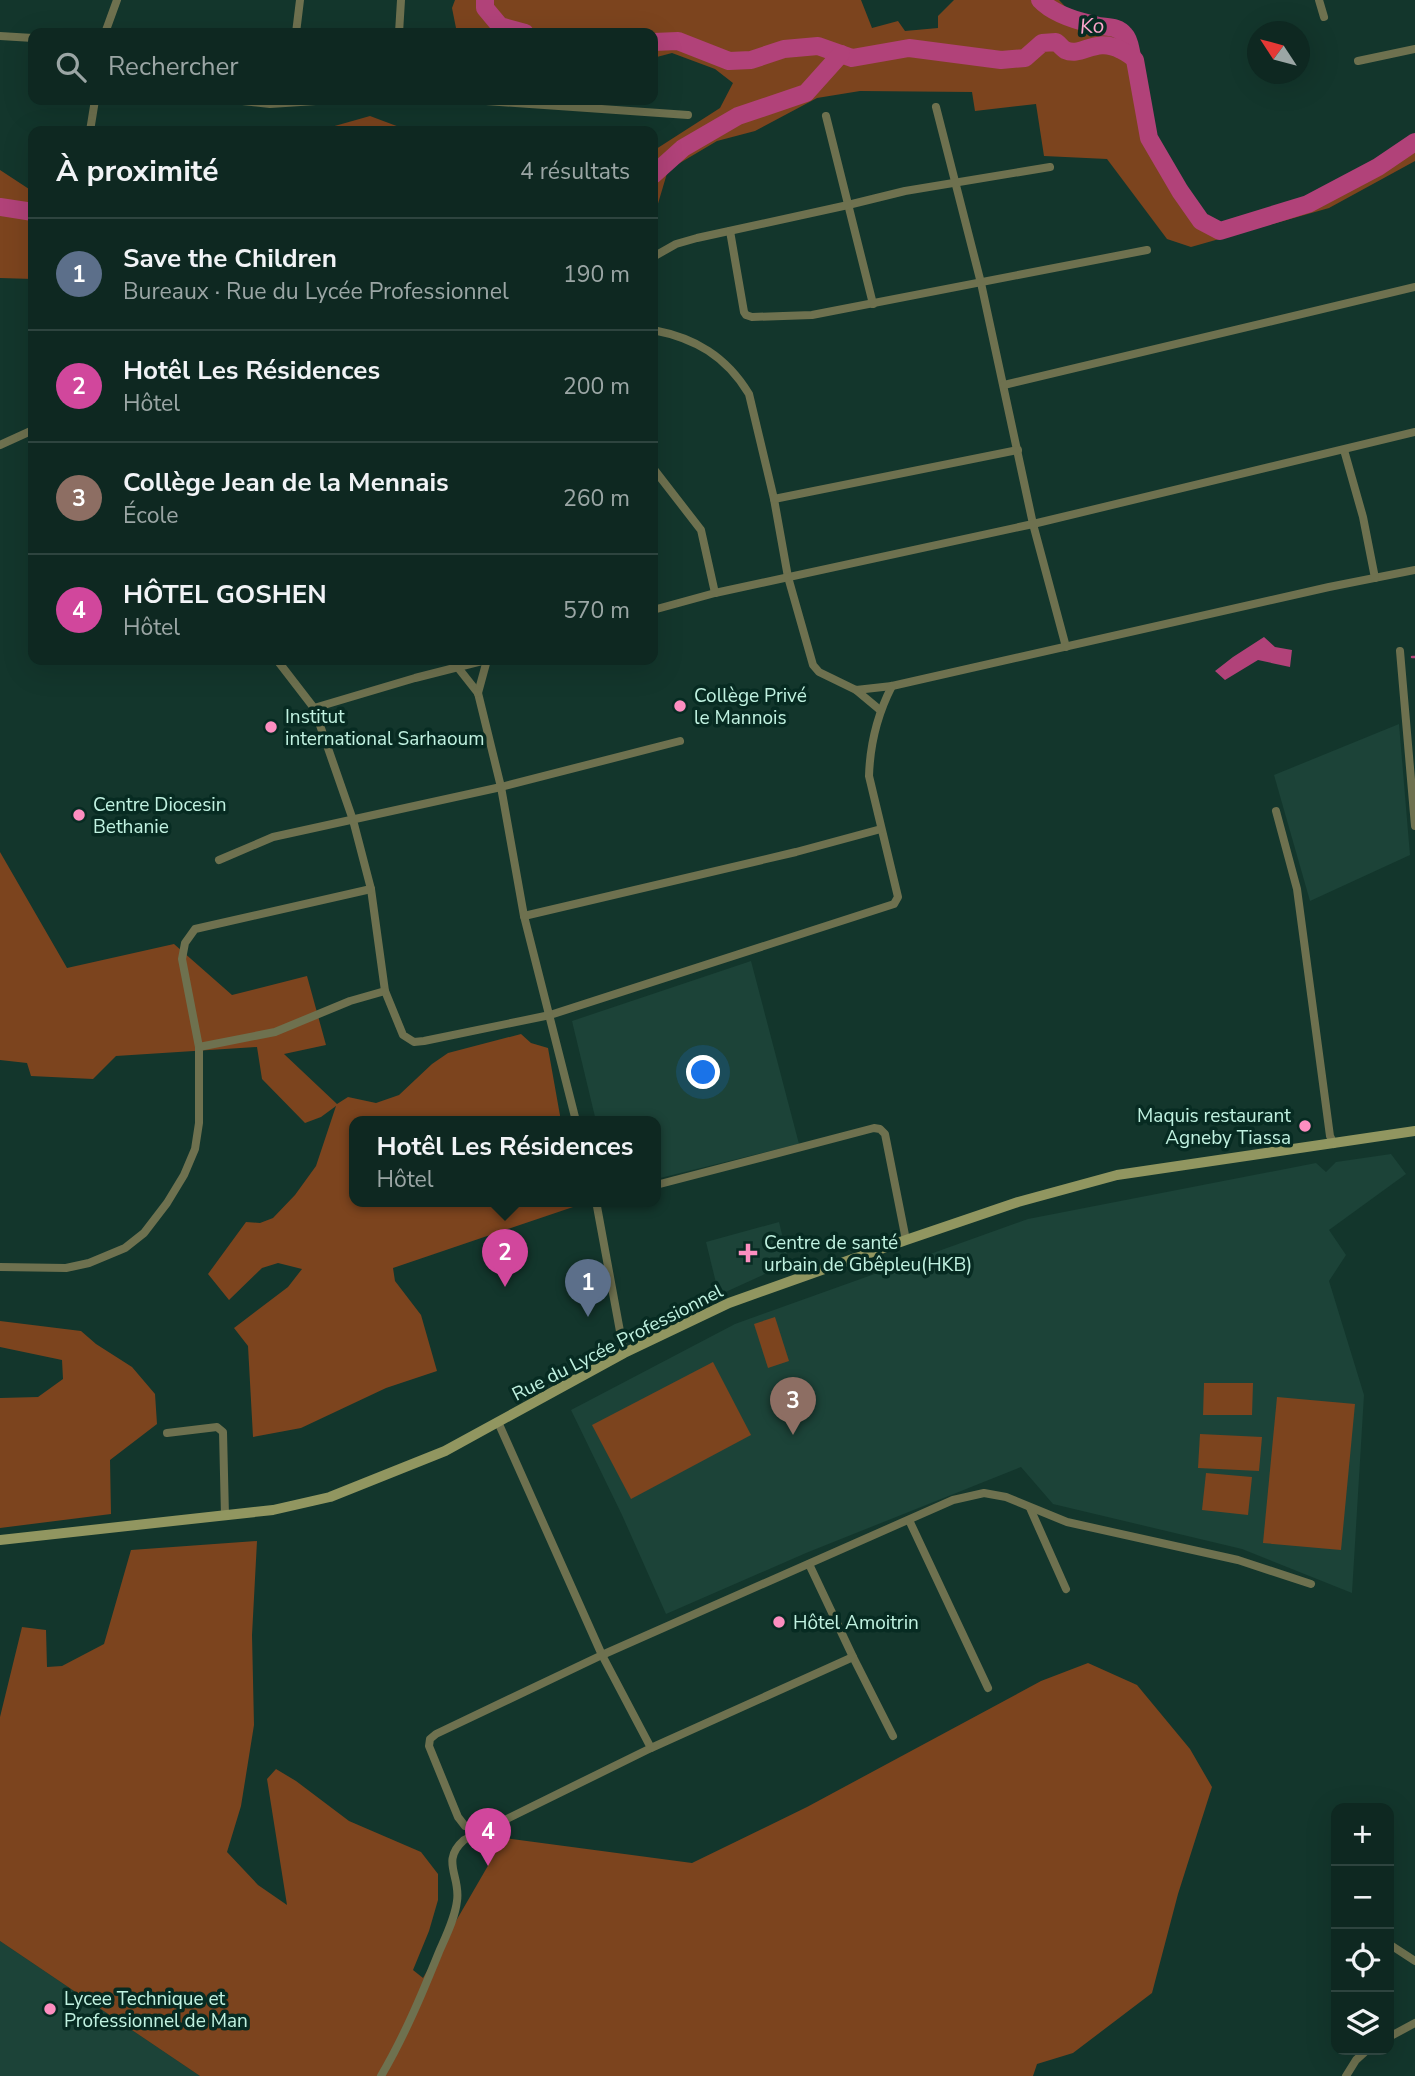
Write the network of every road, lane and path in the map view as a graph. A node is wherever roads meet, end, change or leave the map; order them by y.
1 (117, 0) edge
2 (300, 0) edge
3 (401, 0) edge
4 (1319, 0) edge
5 (1324, 17) dead end
6 (107, 28) edge
7 (297, 28) edge
8 (400, 28) edge
9 (0, 36) edge
10 (28, 38) edge
11 (1415, 49) edge
12 (1358, 61) dead end
13 (94, 105) edge
14 (544, 105) edge
15 (936, 107) dead end
16 (688, 115) dead end
17 (826, 116) dead end
18 (91, 126) edge
19 (1050, 167) dead end
20 (957, 184) junction
21 (848, 205) junction
22 (730, 231) junction
23 (1147, 250) dead end
24 (658, 254) edge
25 (981, 283) junction
26 (1415, 287) edge
27 (873, 304) junction
28 (658, 331) edge
29 (1004, 385) junction
30 (28, 432) edge
31 (1415, 432) edge
32 (0, 445) edge
33 (1018, 450) junction
34 (1344, 450) junction
35 (658, 474) edge
36 (774, 499) junction
37 (1033, 524) junction
38 (1415, 570) edge
39 (788, 577) junction
40 (1375, 578) junction
41 (715, 593) junction
42 (658, 609) edge
43 (1066, 647) junction
44 (1400, 650) dead end
45 (280, 665) edge
46 (456, 665) edge
47 (468, 665) edge
48 (485, 665) edge
49 (458, 668) junction
50 (892, 686) junction
51 (856, 690) junction
52 (478, 693) junction
53 (314, 708) junction
54 (880, 710) junction
55 (680, 741) dead end
56 (501, 787) junction
57 (1276, 811) dead end
58 (353, 820) junction
59 (1415, 827) edge
60 (881, 829) junction
61 (219, 860) dead end
62 (371, 889) junction
63 (524, 916) junction
64 (385, 991) junction
65 (550, 1015) junction
66 (199, 1048) junction
67 (575, 1116) edge
68 (1415, 1131) edge
69 (1330, 1141) junction
70 (661, 1184) edge
71 (597, 1207) edge
72 (906, 1240) junction
73 (0, 1267) edge
74 (624, 1353) junction
75 (498, 1422) junction
76 (167, 1433) dead end
77 (1030, 1508) junction
78 (225, 1516) junction
79 (909, 1520) junction
80 (0, 1540) edge
81 (809, 1564) junction
82 (1311, 1584) dead end
83 (1066, 1589) dead end
84 (601, 1655) junction
85 (853, 1657) junction
86 (988, 1688) dead end
87 (893, 1736) dead end
88 (651, 1748) junction
89 (485, 1830) junction
90 (1394, 1947) edge
91 (1415, 1961) edge
92 (1415, 2023) edge
93 (1394, 2034) edge
94 (1362, 2055) edge
95 (381, 2076) edge
96 (1346, 2076) edge

1 - 6 street
2 - 7 street
3 - 8 street
4 - 5 street
9 - 10 street
11 - 12 street
13 - 18 street
14 - 16 street
15 - 20 street
17 - 21 street
19 - 20 street
20 - 21 street
20 - 25 street
21 - 22 street
21 - 27 street
22 - 24 street
22 - 27 street
23 - 25 street
25 - 27 street
25 - 29 street
26 - 29 street
28 - 36 street
29 - 33 street
30 - 32 street
31 - 34 street
33 - 36 street
33 - 37 street
34 - 37 street
34 - 40 street
35 - 41 street
36 - 39 street
37 - 39 street
37 - 43 street
38 - 40 street
39 - 41 street
39 - 51 street
40 - 43 street
41 - 42 street
43 - 50 street
44 - 59 street
45 - 53 street
46 - 49 street
47 - 49 street
48 - 52 street
49 - 52 street
49 - 53 street
50 - 51 street
50 - 54 street
51 - 54 street
52 - 56 street
53 - 58 street
54 - 60 street
55 - 56 street
56 - 58 street
56 - 63 street
57 - 69 street
58 - 61 street
58 - 62 street
60 - 63 street
60 - 65 street
62 - 64 street
62 - 66 street
63 - 65 street
64 - 65 street
64 - 66 street
65 - 67 street
66 - 73 street
68 - 69 main road, Rue du Lycée Professionnel
69 - 72 main road, Rue du Lycée Professionnel
70 - 72 street
71 - 74 street
72 - 74 main road, Rue du Lycée Professionnel
74 - 75 main road, Rue du Lycée Professionnel
75 - 78 main road, Rue du Lycée Professionnel
75 - 84 street
76 - 78 street
77 - 79 street
77 - 82 street
77 - 83 street
78 - 80 main road, Rue du Lycée Professionnel
79 - 81 street
79 - 86 street
81 - 84 street
81 - 85 street
84 - 88 street
84 - 89 street
85 - 87 street
85 - 88 street
88 - 89 street
89 - 95 street
90 - 91 street
92 - 93 street
94 - 96 street

